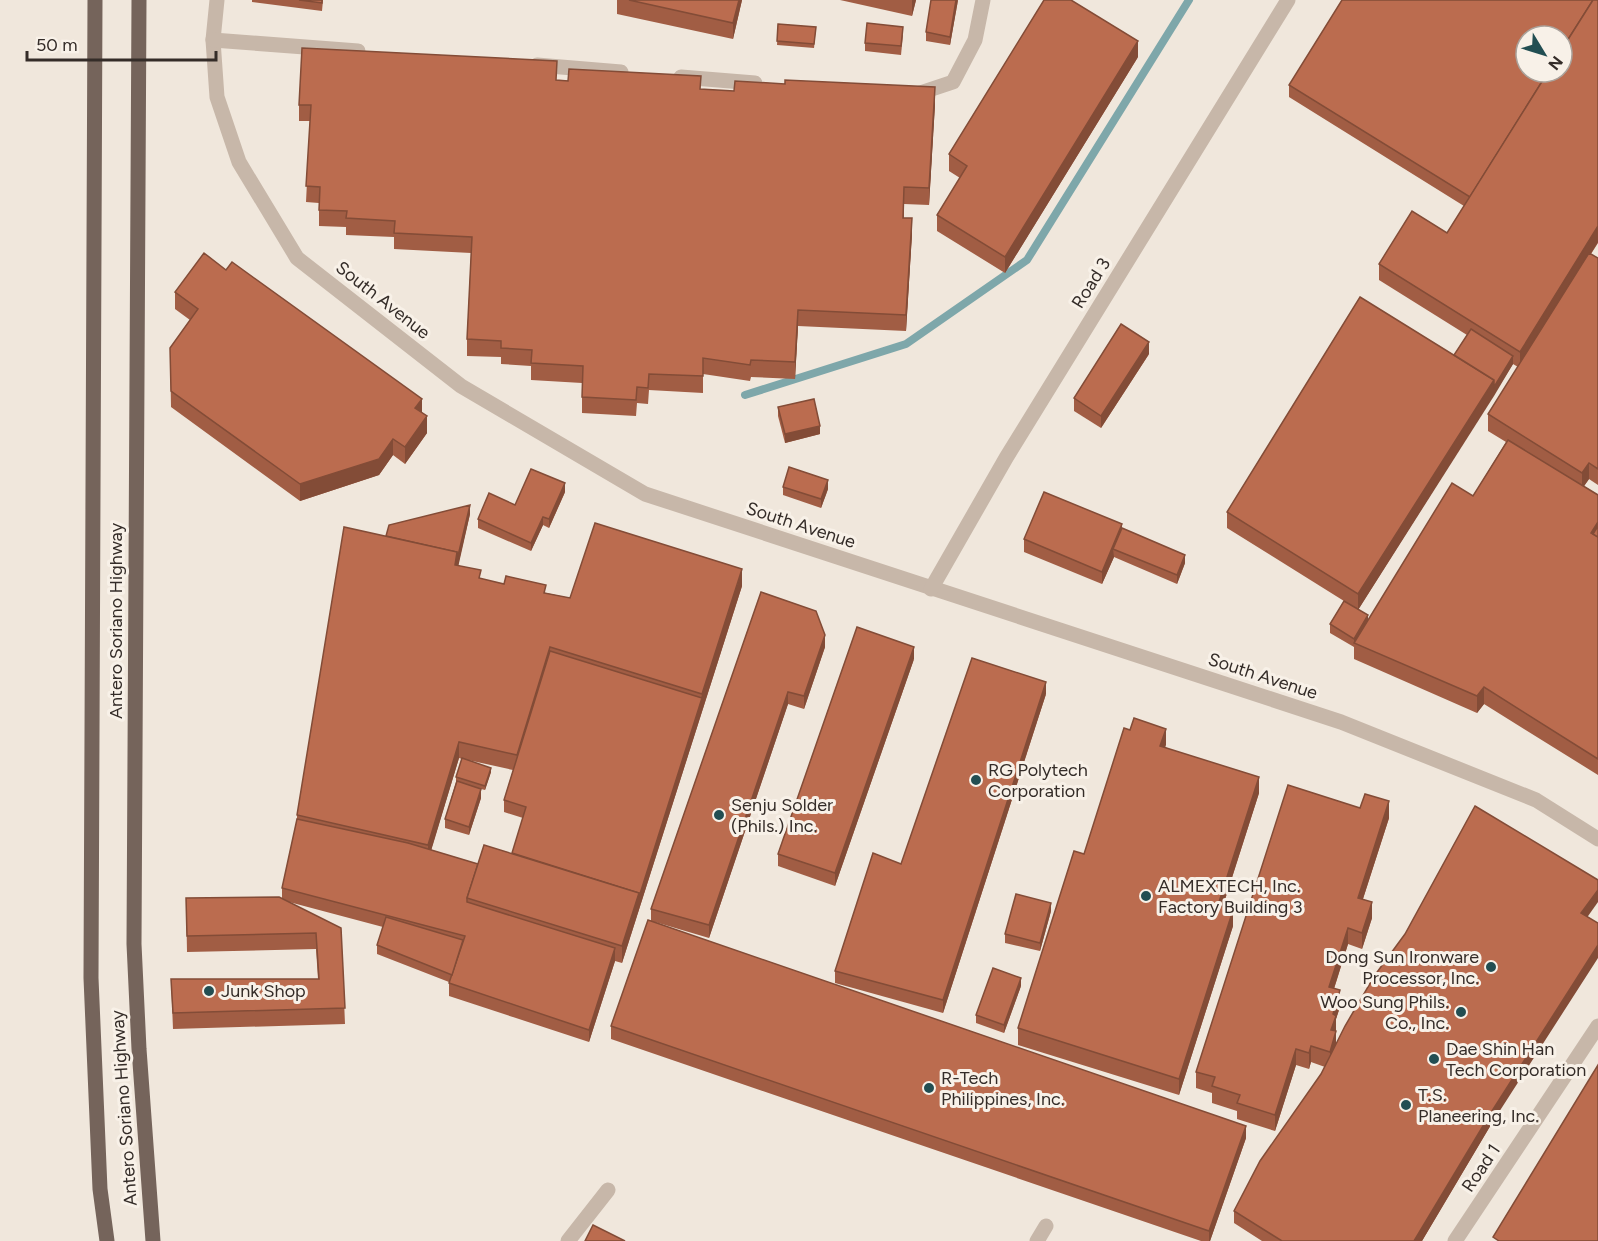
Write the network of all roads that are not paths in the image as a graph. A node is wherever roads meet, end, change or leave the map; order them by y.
1 (95, 0) edge
2 (138, 0) edge
3 (217, 0) edge
4 (982, 0) edge
5 (1288, 0) edge
6 (213, 40) junction
7 (378, 53) edge
8 (519, 64) edge
9 (636, 73) edge
10 (670, 76) edge
11 (775, 84) edge
12 (903, 94) edge
13 (931, 589) junction
14 (1598, 839) edge
15 (1598, 1026) edge
16 (608, 1190) dead end
17 (1046, 1226) dead end
18 (106, 1241) edge
19 (153, 1241) edge
20 (568, 1241) edge
21 (1037, 1241) edge
22 (1455, 1241) edge

1 - 18 main road, Antero Soriano Highway
2 - 19 main road, Antero Soriano Highway
3 - 6 street, South Avenue
4 - 12 street
5 - 13 street, Road 3
6 - 7 street
6 - 13 street, South Avenue
8 - 9 street
10 - 11 street
13 - 14 street, South Avenue
15 - 22 street, Road 1
16 - 20 street
17 - 21 street

